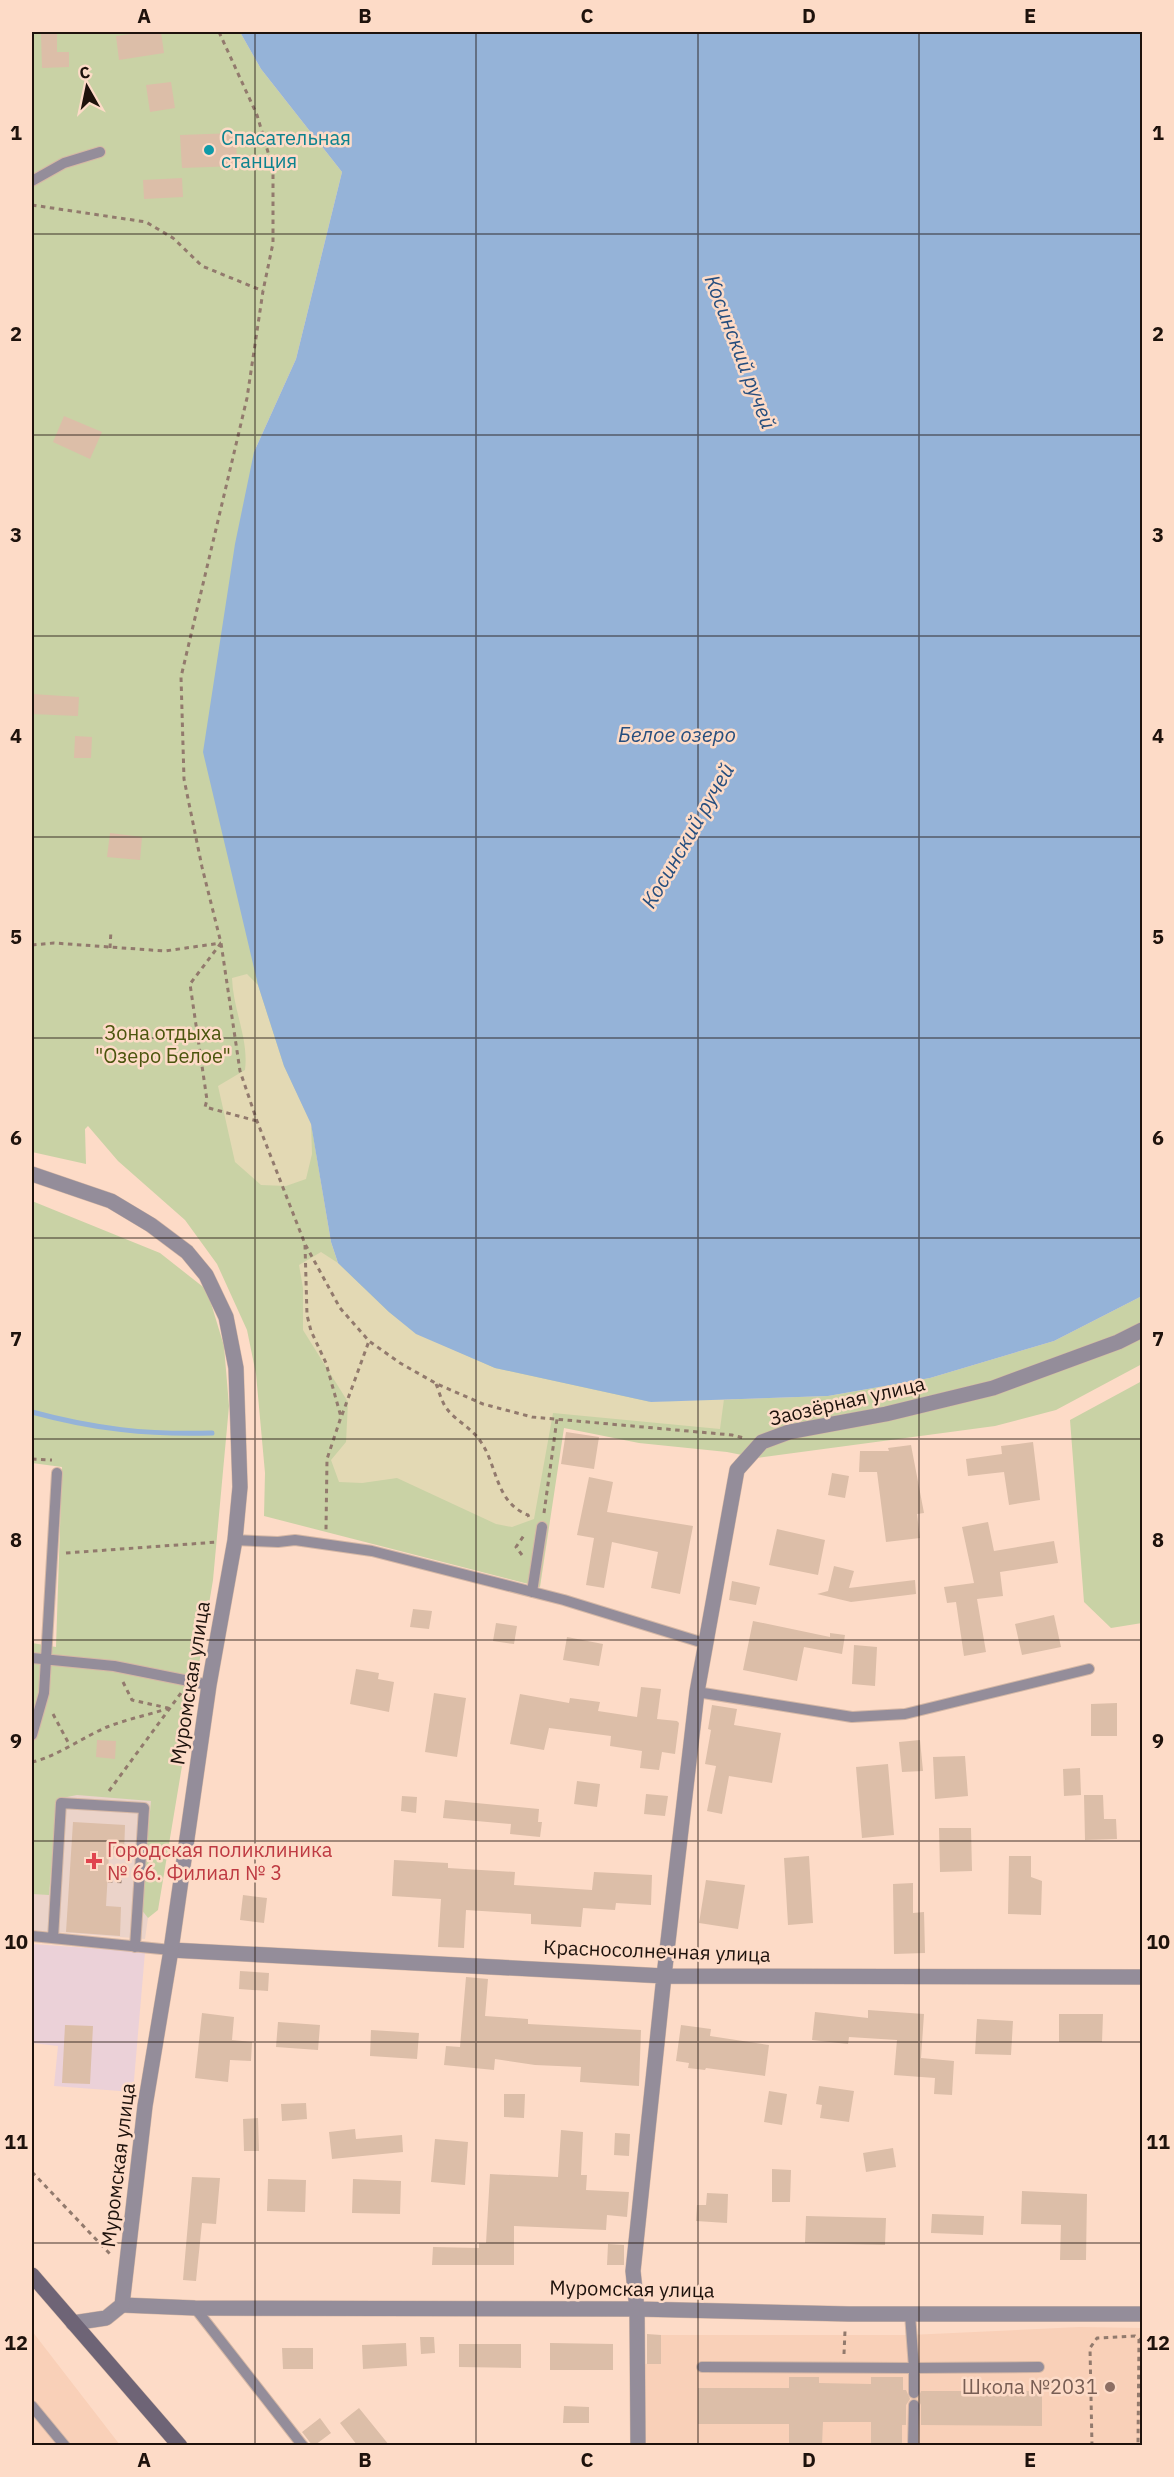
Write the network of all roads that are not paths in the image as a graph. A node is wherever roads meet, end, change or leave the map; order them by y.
1 (100, 152) dead end
2 (32, 181) edge
3 (32, 1174) edge
4 (1143, 1330) edge
5 (57, 1473) dead end
6 (534, 1526) road end
7 (235, 1540) junction
8 (532, 1592) junction
9 (707, 1644) junction
10 (32, 1659) edge
11 (45, 1660) junction
12 (1089, 1669) dead end
13 (209, 1686) junction
14 (697, 1692) junction
15 (32, 1735) edge
16 (32, 1936) edge
17 (53, 1938) junction
18 (135, 1947) junction
19 (171, 1950) junction
20 (664, 1976) junction
21 (1143, 1977) edge
22 (32, 2275) edge
23 (122, 2305) junction
24 (195, 2308) junction
25 (637, 2309) junction
26 (910, 2314) junction
27 (1143, 2314) edge
28 (73, 2323) junction
29 (702, 2367) dead end
30 (1039, 2367) dead end
31 (914, 2368) junction
32 (914, 2393) dead end
33 (914, 2405) dead end
34 (32, 2406) edge
35 (65, 2445) edge
36 (180, 2445) edge
37 (303, 2445) edge
38 (638, 2445) edge
39 (913, 2445) edge

1 - 2 lane
3 - 7 street, Муромская улица
4 - 9 street, Заозёрная улица
5 - 11 lane
6 - 8 lane
7 - 8 lane
7 - 13 street, Муромская улица
8 - 9 lane
9 - 14 street, Заозёрная улица
10 - 11 lane
11 - 13 lane
11 - 15 lane
12 - 14 lane
13 - 19 street, Муромская улица
14 - 20 street, Заозёрная улица
16 - 17 lane
17 - 18 lane
17 - 18 lane
18 - 19 lane
19 - 20 street, Красносолнечная улица
19 - 23 street, Муромская улица
20 - 21 street, Красносолнечная улица
20 - 25 street, Заозёрная улица
22 - 28 main road
23 - 24 street, Муромская улица
23 - 28 street
24 - 25 street, Муромская улица
24 - 37 lane
25 - 26 street, Муромская улица
25 - 38 street, Заозёрная улица
26 - 27 street, Муромская улица
26 - 31 lane
28 - 36 main road
29 - 31 lane
30 - 31 lane
31 - 32 lane
33 - 39 lane
34 - 35 lane

